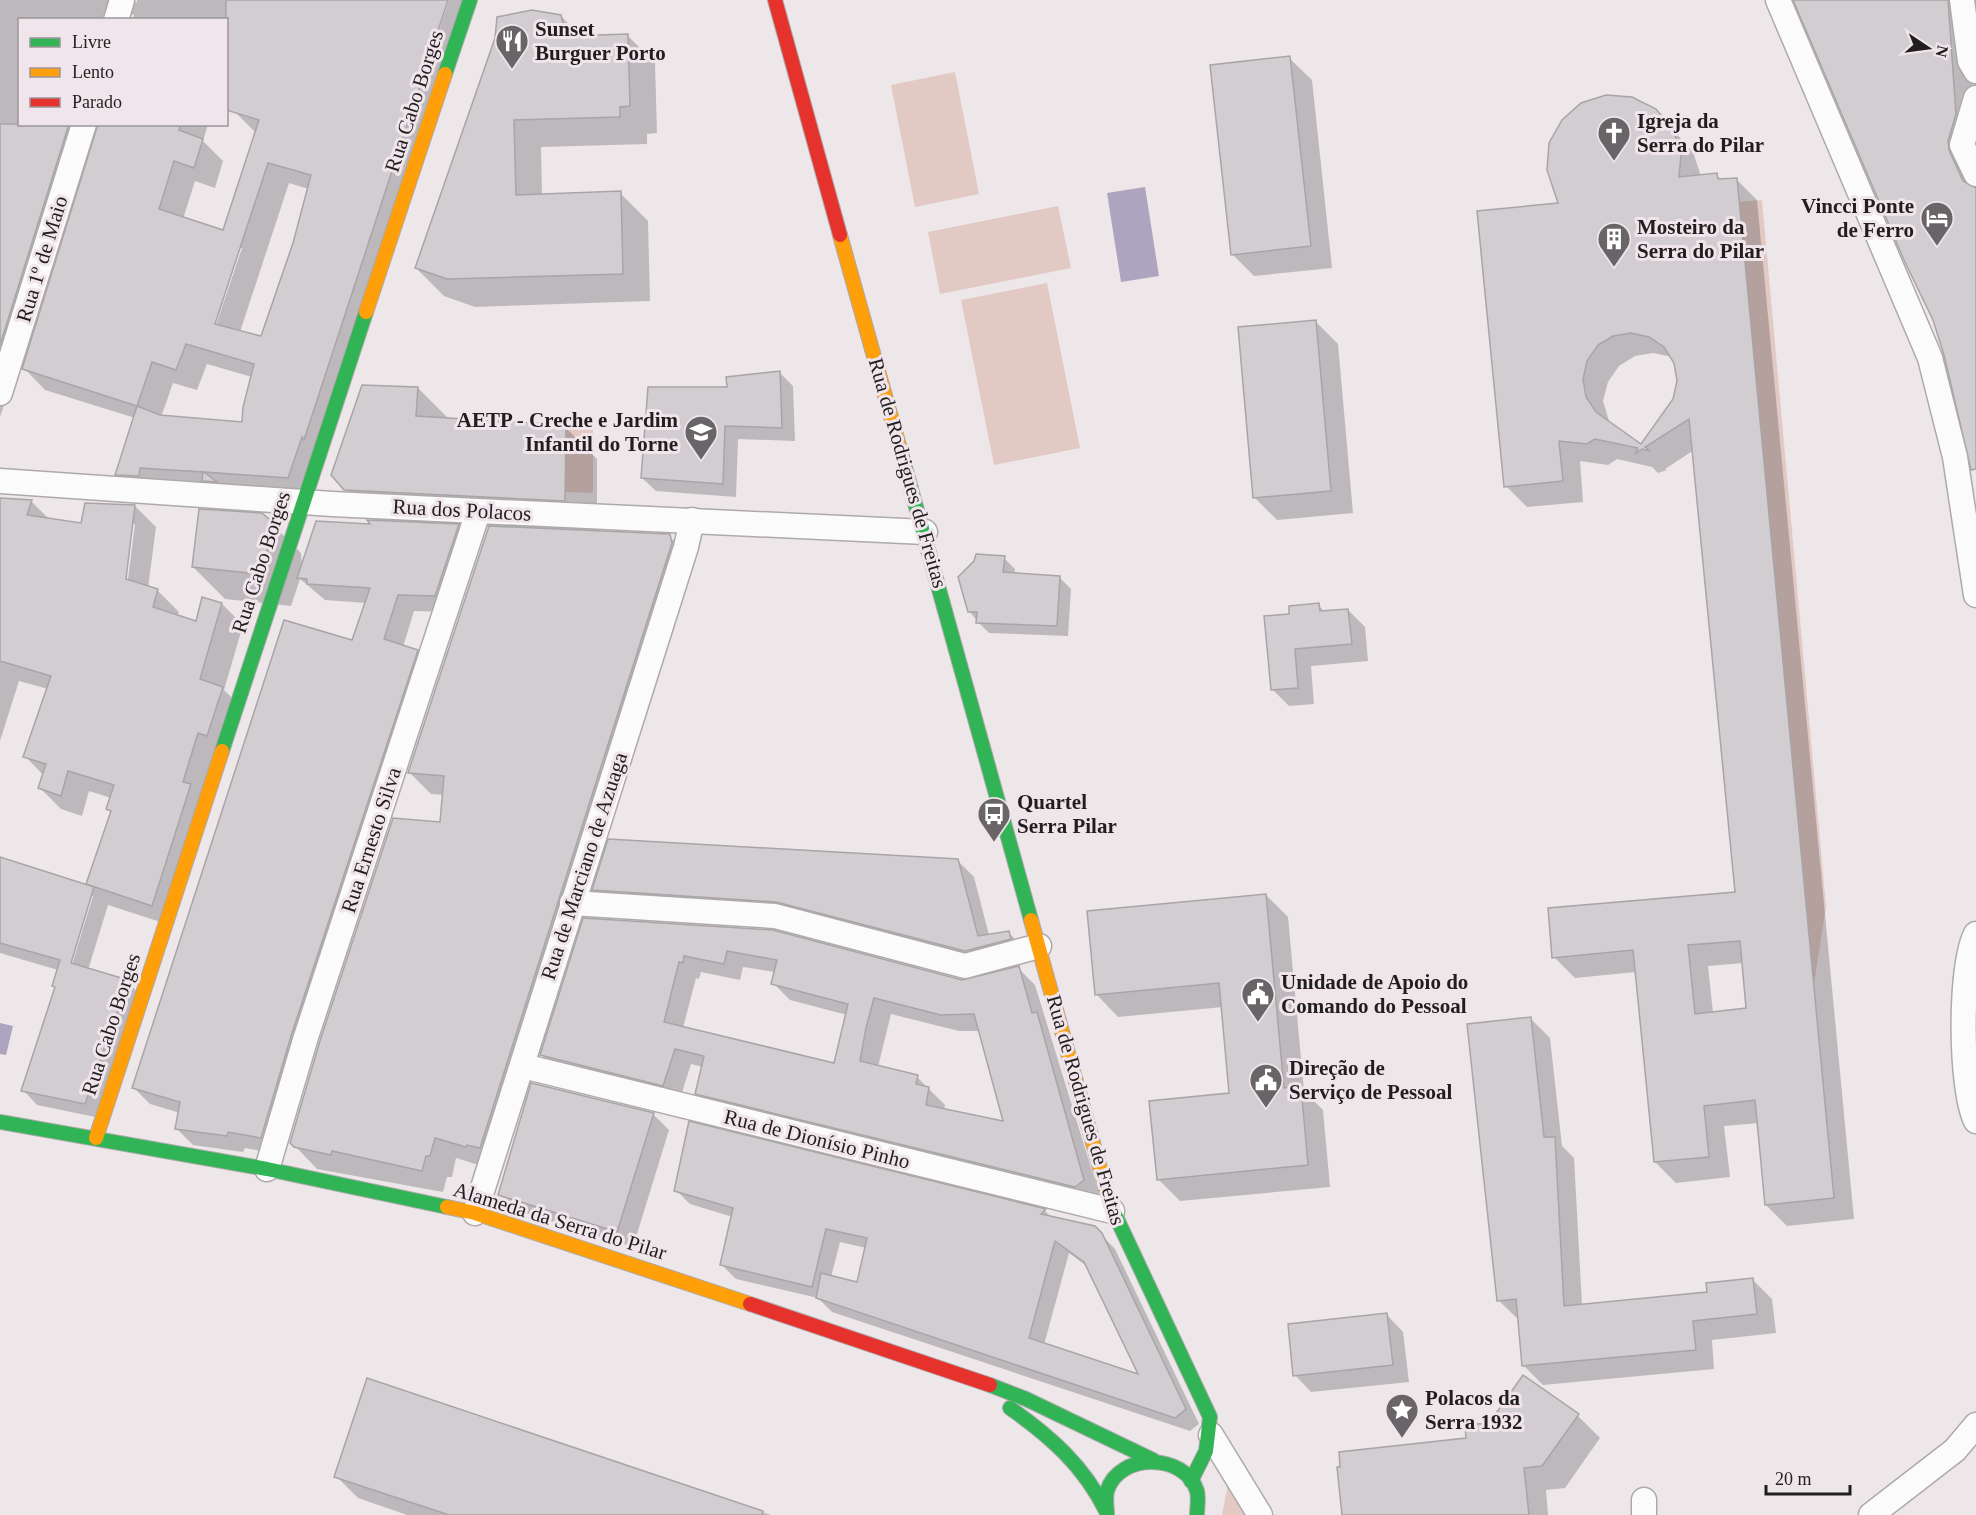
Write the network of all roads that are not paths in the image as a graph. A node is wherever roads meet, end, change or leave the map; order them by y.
1 (122, 0) edge
2 (470, 0) edge
3 (775, 0) edge
4 (1778, 0) edge
5 (1962, 0) edge
6 (117, 18) edge
7 (1976, 71) edge
8 (1976, 98) edge
9 (83, 126) edge
10 (1976, 174) edge
11 (0, 393) edge
12 (0, 481) edge
13 (303, 502) junction
14 (478, 512) junction
15 (692, 520) junction
16 (925, 532) junction
17 (1976, 595) edge
18 (572, 903) junction
19 (1976, 934) edge
20 (1039, 946) junction
21 (523, 1066) junction
22 (1976, 1121) edge
23 (0, 1122) edge
24 (96, 1138) junction
25 (267, 1169) junction
26 (1112, 1211) junction
27 (475, 1213) junction
28 (956, 1372) junction
29 (1976, 1425) edge
30 (1211, 1435) junction
31 (1153, 1460) junction
32 (1191, 1481) junction
33 (1106, 1513) edge
34 (1197, 1515) edge
35 (1260, 1515) edge
36 (1871, 1515) edge

1 - 6 street
2 - 13 street, Rua Cabo Borges
3 - 16 street, Rua de Rodrigues de Freitas
4 - 17 street
5 - 7 street
8 - 10 street
9 - 11 street, Rua 1º de Maio
12 - 13 street, Rua dos Polacos
13 - 14 street, Rua dos Polacos
13 - 24 street, Rua Cabo Borges
14 - 15 street, Rua dos Polacos
14 - 25 street, Rua Ernesto Silva
15 - 16 street, Rua dos Polacos
15 - 18 street, Rua de Marciano de Azuaga
16 - 20 street, Rua de Rodrigues de Freitas
18 - 20 street
18 - 21 street, Rua de Marciano de Azuaga
19 - 22 street
20 - 26 street, Rua de Rodrigues de Freitas
21 - 26 street, Rua de Dionísio Pinho
21 - 27 street, Rua de Marciano de Azuaga
23 - 24 street, Alameda da Serra do Pilar
24 - 25 street, Alameda da Serra do Pilar
25 - 27 street, Alameda da Serra do Pilar
26 - 30 street, Rua de Rodrigues de Freitas
27 - 28 street, Alameda da Serra do Pilar
28 - 31 street, Alameda da Serra do Pilar
28 - 33 street, Alameda da Serra do Pilar
29 - 36 street
30 - 32 street, Rua de Rodrigues de Freitas
30 - 35 street, Rua de Rodrigues de Freitas
31 - 32 street, Alameda da Serra do Pilar
31 - 33 street
32 - 34 street

